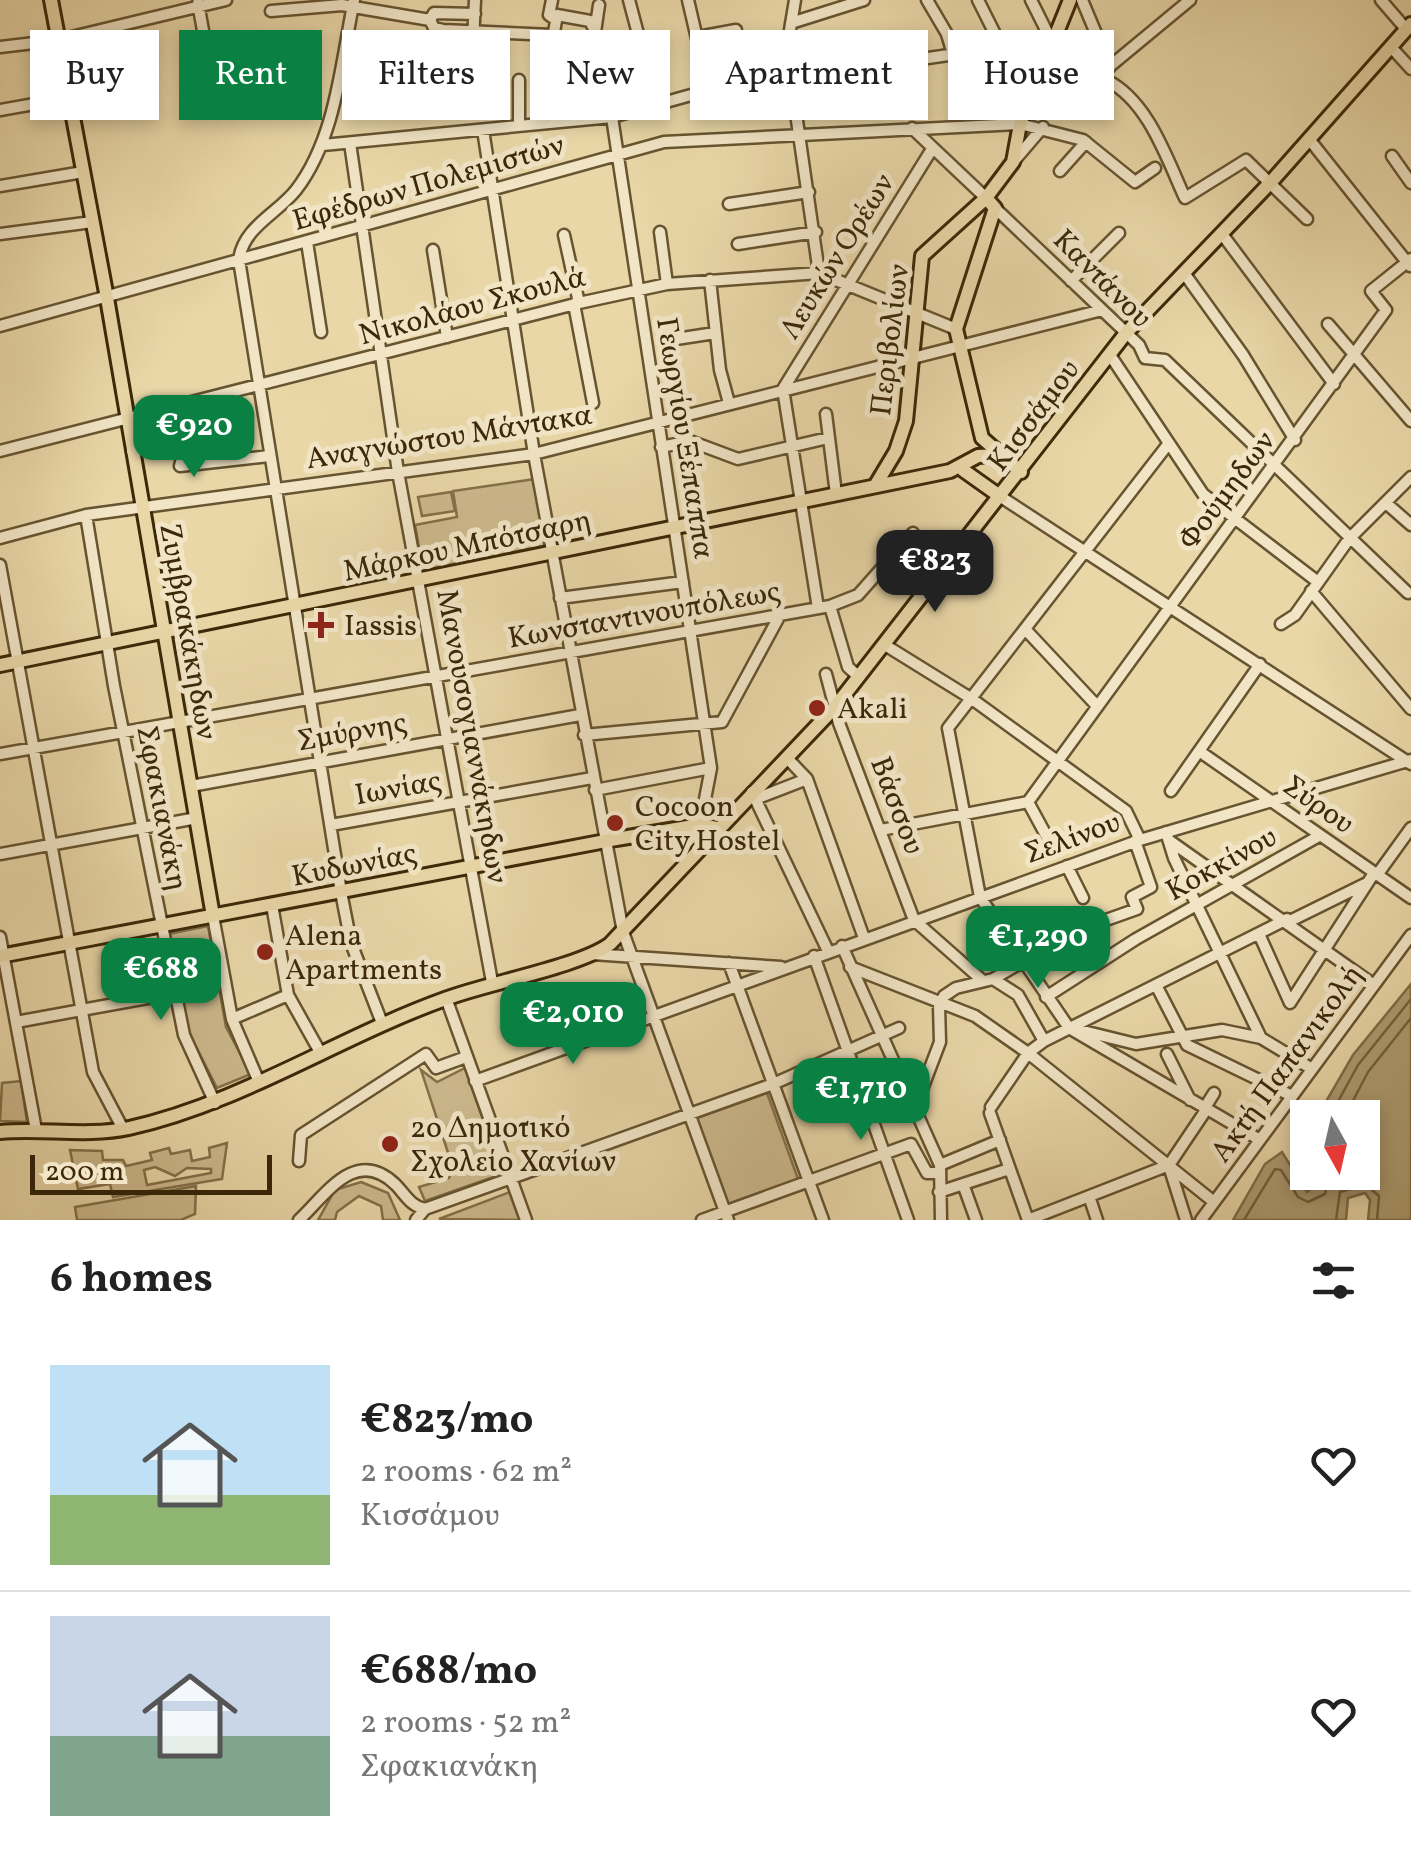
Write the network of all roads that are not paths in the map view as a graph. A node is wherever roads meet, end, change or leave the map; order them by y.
1 (51, 0) edge
2 (226, 0) edge
3 (475, 0) edge
4 (552, 0) edge
5 (629, 0) edge
6 (688, 0) edge
7 (794, 0) edge
8 (864, 0) edge
9 (927, 0) edge
10 (978, 0) edge
11 (1032, 0) edge
12 (1070, 0) edge
13 (1082, 0) edge
14 (1190, 0) edge
15 (1382, 0) edge
16 (198, 3) edge
17 (354, 3) edge
18 (598, 5) dead end
19 (271, 11) dead end
20 (475, 14) junction
21 (430, 20) junction
22 (556, 20) junction
23 (791, 23) junction
24 (593, 27) junction
25 (1409, 27) edge
26 (57, 30) edge
27 (97, 30) edge
28 (203, 30) edge
29 (474, 30) joint
30 (553, 30) edge
31 (593, 30) edge
32 (637, 30) edge
33 (696, 30) edge
34 (791, 30) edge
35 (993, 30) edge
36 (1046, 30) edge
37 (1056, 30) edge
38 (1095, 30) edge
39 (948, 37) edge
40 (30, 43) edge
41 (0, 47) edge
42 (1391, 47) junction
43 (1114, 63) edge
44 (1411, 70) edge
45 (519, 80) dead end
46 (1114, 86) edge
47 (30, 106) edge
48 (0, 110) edge
49 (73, 120) edge
50 (538, 120) edge
51 (582, 120) edge
52 (612, 120) edge
53 (798, 120) edge
54 (1022, 120) edge
55 (538, 123) junction
56 (1020, 124) junction
57 (519, 125) junction
58 (1043, 127) junction
59 (912, 128) junction
60 (482, 130) junction
61 (800, 134) junction
62 (1309, 139) junction
63 (1086, 142) junction
64 (350, 143) junction
65 (323, 146) junction
66 (932, 149) junction
67 (616, 154) junction
68 (1392, 156) dead end
69 (1013, 162) junction
70 (1155, 168) dead end
71 (1060, 171) dead end
72 (83, 172) junction
73 (1271, 182) junction
74 (1411, 184) edge
75 (0, 186) edge
76 (494, 189) junction
77 (808, 192) junction
78 (990, 203) junction
79 (729, 204) dead end
80 (1307, 218) dead end
81 (92, 222) junction
82 (363, 226) junction
83 (660, 232) dead end
84 (816, 232) junction
85 (1119, 233) dead end
86 (0, 234) edge
87 (1222, 234) junction
88 (564, 235) dead end
89 (307, 242) junction
90 (738, 244) dead end
91 (432, 250) dead end
92 (239, 260) junction
93 (1410, 263) edge
94 (819, 273) junction
95 (1184, 273) junction
96 (710, 280) junction
97 (1071, 282) junction
98 (667, 284) junction
99 (846, 286) junction
100 (638, 288) junction
101 (107, 298) junction
102 (576, 303) junction
103 (1102, 310) junction
104 (914, 313) junction
105 (514, 320) junction
106 (1328, 324) dead end
107 (0, 326) edge
108 (956, 328) junction
109 (322, 332) dead end
110 (716, 333) junction
111 (1126, 333) junction
112 (447, 337) junction
113 (676, 339) dead end
114 (960, 347) junction
115 (384, 354) junction
116 (1355, 355) junction
117 (1110, 356) junction
118 (908, 360) junction
119 (1334, 384) junction
120 (258, 386) junction
121 (783, 389) junction
122 (593, 403) dead end
123 (729, 403) junction
124 (826, 414) dead end
125 (126, 420) junction
126 (1411, 421) edge
127 (656, 423) junction
128 (828, 438) junction
129 (982, 438) junction
130 (1294, 440) junction
131 (1169, 442) junction
132 (792, 446) junction
133 (660, 448) junction
134 (0, 451) edge
135 (132, 451) junction
136 (534, 454) junction
137 (998, 455) junction
138 (269, 456) junction
139 (973, 461) junction
140 (1274, 465) junction
141 (398, 472) junction
142 (1021, 472) junction
143 (1411, 478) edge
144 (875, 486) junction
145 (274, 489) junction
146 (836, 494) junction
147 (1002, 497) junction
148 (801, 501) junction
149 (1386, 503) junction
150 (142, 508) junction
151 (86, 515) junction
152 (1234, 520) junction
153 (1411, 525) edge
154 (674, 527) junction
155 (914, 533) dead end
156 (0, 538) edge
157 (1350, 539) junction
158 (1086, 550) junction
159 (552, 553) junction
160 (0, 565) edge
161 (420, 580) junction
162 (682, 582) junction
163 (1315, 587) junction
164 (1408, 593) dead end
165 (560, 598) junction
166 (1169, 604) junction
167 (294, 606) junction
168 (824, 607) junction
169 (780, 615) junction
170 (1280, 624) dead end
171 (1025, 629) junction
172 (690, 631) junction
173 (164, 632) junction
174 (107, 643) junction
175 (885, 645) junction
176 (570, 652) junction
177 (16, 662) junction
178 (1260, 664) junction
179 (0, 665) edge
180 (826, 674) dead end
181 (437, 676) junction
182 (858, 677) junction
183 (308, 699) junction
184 (972, 699) junction
185 (1097, 706) junction
186 (835, 707) junction
187 (1411, 709) edge
188 (580, 715) junction
189 (178, 722) junction
190 (705, 724) junction
191 (124, 732) junction
192 (584, 735) junction
193 (448, 739) junction
194 (31, 749) junction
195 (1199, 751) junction
196 (0, 754) edge
197 (786, 758) junction
198 (1060, 761) junction
199 (320, 762) junction
200 (1410, 762) edge
201 (711, 768) junction
202 (806, 778) junction
203 (594, 784) junction
204 (192, 786) junction
205 (1171, 791) dead end
206 (755, 795) junction
207 (1271, 801) junction
208 (460, 802) junction
209 (1028, 802) junction
210 (962, 814) junction
211 (197, 818) junction
212 (331, 825) junction
213 (700, 825) junction
214 (142, 828) junction
215 (717, 828) junction
216 (1411, 828) edge
217 (881, 830) junction
218 (1168, 836) junction
219 (1319, 836) junction
220 (1047, 838) dead end
221 (1138, 840) junction
222 (606, 842) junction
223 (49, 845) junction
224 (0, 854) edge
225 (1067, 866) junction
226 (472, 867) junction
227 (1373, 877) junction
228 (1234, 886) junction
229 (341, 892) junction
230 (980, 897) junction
231 (1083, 898) dead end
232 (1411, 898) edge
233 (272, 905) junction
234 (1198, 905) junction
235 (213, 916) junction
236 (914, 920) junction
237 (1289, 920) junction
238 (160, 926) junction
239 (624, 932) junction
240 (1259, 934) junction
241 (1411, 935) edge
242 (0, 936) edge
243 (864, 938) junction
244 (67, 943) junction
245 (842, 946) junction
246 (1326, 948) junction
247 (828, 951) junction
248 (592, 954) junction
249 (1220, 954) junction
250 (2, 956) edge
251 (814, 956) junction
252 (634, 961) junction
253 (728, 962) junction
254 (1022, 963) junction
255 (850, 967) junction
256 (782, 968) junction
257 (987, 980) junction
258 (492, 982) junction
259 (737, 985) junction
260 (1374, 985) junction
261 (1156, 986) junction
262 (175, 993) junction
263 (288, 995) junction
264 (1046, 996) junction
265 (446, 998) junction
266 (940, 1002) junction
267 (80, 1010) junction
268 (655, 1015) junction
269 (232, 1019) junction
270 (16, 1022) junction
271 (382, 1023) junction
272 (899, 1028) dead end
273 (1069, 1028) junction
274 (883, 1038) junction
275 (1181, 1038) junction
276 (1261, 1038) junction
277 (1044, 1041) junction
278 (1088, 1043) junction
279 (320, 1052) junction
280 (851, 1053) junction
281 (1028, 1053) junction
282 (1080, 1054) dead end
283 (1167, 1054) dead end
284 (466, 1057) junction
285 (1312, 1070) junction
286 (475, 1081) junction
287 (259, 1082) junction
288 (774, 1084) junction
289 (864, 1092) junction
290 (1214, 1093) dead end
291 (1292, 1096) junction
292 (1190, 1100) junction
293 (220, 1101) junction
294 (916, 1105) junction
295 (1205, 1109) junction
296 (689, 1115) junction
297 (873, 1116) junction
298 (123, 1129) junction
299 (36, 1130) junction
300 (0, 1132) edge
301 (1000, 1140) junction
302 (1260, 1140) junction
303 (886, 1153) junction
304 (299, 1161) dead end
305 (1169, 1165) junction
306 (939, 1169) junction
307 (1009, 1169) junction
308 (510, 1179) junction
309 (809, 1181) junction
310 (962, 1184) junction
311 (939, 1192) junction
312 (1089, 1196) junction
313 (1214, 1202) junction
314 (425, 1209) junction
315 (726, 1216) edge
316 (299, 1220) edge
317 (416, 1220) edge
318 (526, 1220) edge
319 (702, 1220) edge
320 (823, 1220) edge
321 (908, 1220) edge
322 (941, 1220) edge
323 (976, 1220) edge
324 (1028, 1220) edge
325 (1097, 1220) edge
326 (1186, 1220) edge
327 (1200, 1220) edge

1 - 26 main road, Ζυμβρακάκηδων
2 - 16 street
3 - 20 street
4 - 22 street
5 - 32 street
6 - 33 street
7 - 23 street
8 - 23 street
9 - 39 street
10 - 35 street
11 - 36 street
12 - 37 main road, Περιβολίων
13 - 38 street
14 - 43 street
15 - 25 street
16 - 27 street
16 - 28 street
17 - 19 street
17 - 21 street
17 - 65 street
18 - 24 street
20 - 21 street
20 - 29 street
21 - 29 street
22 - 24 street
22 - 30 street
23 - 34 street
24 - 31 street
25 - 42 main road, Κισσάμου
40 - 41 street
42 - 44 street
42 - 62 main road, Κισσάμου
45 - 57 street
46 - 73 street
47 - 48 street
49 - 72 main road, Ζυμβρακάκηδων
50 - 55 street
51 - 55 street
52 - 67 street, Γεωργίου Ξέπαππα
53 - 61 street
54 - 56 main road, Περιβολίων
55 - 57 street
56 - 58 street, Εφέδρων Πολεμιστών
56 - 59 street, Εφέδρων Πολεμιστών
56 - 69 main road, Περιβολίων
57 - 60 street
58 - 63 street, Εφέδρων Πολεμιστών
58 - 69 street
59 - 61 street, Εφέδρων Πολεμιστών
59 - 66 street, Καντάνου
60 - 64 street
60 - 76 street
61 - 67 street, Εφέδρων Πολεμιστών
61 - 77 street
62 - 73 main road, Κισσάμου
62 - 93 street
63 - 70 street, Εφέδρων Πολεμιστών
63 - 71 street
64 - 65 street
64 - 82 street, Μανουσογιαννάκηδων
65 - 92 street
66 - 78 street, Καντάνου
66 - 99 street, Λευκών Ορέων
67 - 76 street, Εφέδρων Πολεμιστών
67 - 100 street, Γεωργίου Ξέπαππα
68 - 74 street
69 - 78 main road, Περιβολίων
72 - 75 street
72 - 81 main road, Ζυμβρακάκηδων
73 - 80 street
73 - 87 main road, Κισσάμου
76 - 82 street, Εφέδρων Πολεμιστών
76 - 105 street
77 - 79 street
77 - 84 street
78 - 97 street, Καντάνου
78 - 104 main road, Περιβολίων
78 - 108 main road
81 - 86 street
81 - 101 main road, Ζυμβρακάκηδων
82 - 89 street, Εφέδρων Πολεμιστών
82 - 115 street, Μανουσογιαννάκηδων
83 - 98 street
84 - 90 street
84 - 94 street
85 - 97 street
87 - 95 main road, Κισσάμου
87 - 119 street
88 - 102 street
89 - 92 street, Εφέδρων Πολεμιστών
89 - 109 street
91 - 112 street
92 - 101 street, Εφέδρων Πολεμιστών
92 - 120 street
93 - 116 street, Φούμηδων
94 - 96 street, Νικολάου Σκουλά
94 - 99 street, Νικολάου Σκουλά
95 - 111 main road, Κισσάμου
95 - 130 street
96 - 98 street, Νικολάου Σκουλά
96 - 110 street
97 - 103 street, Καντάνου
98 - 100 street, Νικολάου Σκουλά
99 - 104 street, Νικολάου Σκουλά
99 - 121 street, Λευκών Ορέων
100 - 102 street, Νικολάου Σκουλά
100 - 127 street, Γεωργίου Ξέπαππα
101 - 107 street, Εφέδρων Πολεμιστών
101 - 125 main road, Ζυμβρακάκηδων
102 - 105 street, Νικολάου Σκουλά
102 - 122 street
103 - 111 street, Καντάνου
103 - 114 street, Αναγνώστου Μάντακα
104 - 108 street, Νικολάου Σκουλά
104 - 118 main road, Περιβολίων
105 - 112 street, Νικολάου Σκουλά
105 - 136 street
106 - 116 street
108 - 114 main road
110 - 113 street
110 - 123 street
111 - 117 main road, Κισσάμου
111 - 140 street, Καντάνου
112 - 115 street, Νικολάου Σκουλά
114 - 118 street, Αναγνώστου Μάντακα
114 - 129 main road
115 - 120 street, Νικολάου Σκουλά
115 - 141 street, Μανουσογιαννάκηδων
116 - 119 street, Φούμηδων
116 - 126 street
117 - 131 street
117 - 142 main road, Κισσάμου
118 - 121 street, Αναγνώστου Μάντακα
118 - 144 main road, Περιβολίων
119 - 130 street, Φούμηδων
120 - 125 street, Νικολάου Σκουλά
120 - 138 street
121 - 123 street, Αναγνώστου Μάντακα
121 - 132 street
123 - 127 street, Αναγνώστου Μάντακα
124 - 128 street
125 - 134 street, Νικολάου Σκουλά
125 - 135 main road, Ζυμβρακάκηδων
127 - 133 street, Γεωργίου Ξέπαππα
127 - 136 street, Αναγνώστου Μάντακα
128 - 132 street
128 - 146 street
129 - 137 main road
129 - 139 main road
130 - 140 street, Φούμηδων
131 - 152 street
131 - 158 street
132 - 133 street
132 - 148 street
133 - 154 street, Γεωργίου Ξέπαππα
135 - 138 street
135 - 150 main road, Ζυμβρακάκηδων
136 - 141 street, Αναγνώστου Μάντακα
136 - 159 street
137 - 139 main road, Μάρκου Μπότσαρη
137 - 142 main road
138 - 145 street
139 - 144 main road, Μάρκου Μπότσαρη
139 - 147 main road
140 - 152 street, Φούμηδων
140 - 157 street, Καντάνου
141 - 145 street, Αναγνώστου Μάντακα
141 - 161 street, Μανουσογιαννάκηδων
142 - 147 main road, Κισσάμου
143 - 149 street
144 - 146 main road, Μάρκου Μπότσαρη
145 - 150 street, Αναγνώστου Μάντακα
145 - 167 street
146 - 148 main road, Μάρκου Μπότσαρη
147 - 158 street
147 - 175 main road, Κισσάμου
148 - 154 main road, Μάρκου Μπότσαρη
148 - 168 street
149 - 153 street
149 - 157 street
150 - 151 street, Αναγνώστου Μάντακα
150 - 173 main road, Ζυμβρακάκηδων
151 - 156 street, Αναγνώστου Μάντακα
151 - 174 street, Σφακιανάκη
152 - 163 street
152 - 166 street, Φούμηδων
154 - 159 main road, Μάρκου Μπότσαρη
154 - 162 street, Γεωργίου Ξέπαππα
155 - 168 street, Κωνσταντινουπόλεως
157 - 163 street
157 - 164 street, Καντάνου
158 - 166 street
158 - 171 street
159 - 161 main road, Μάρκου Μπότσαρη
159 - 165 street
160 - 177 street
161 - 167 main road, Μάρκου Μπότσαρη
161 - 181 street, Μανουσογιαννάκηδων
162 - 165 street
162 - 172 street, Γεωργίου Ξέπαππα
163 - 170 street
163 - 187 street
165 - 176 street
166 - 178 street
166 - 185 street, Φούμηδων
167 - 173 main road, Μάρκου Μπότσαρη
167 - 183 street
168 - 169 street, Κωνσταντινουπόλεως
168 - 182 street
169 - 172 street, Κωνσταντινουπόλεως
169 - 190 street
171 - 184 street
171 - 185 street
172 - 176 street, Κωνσταντινουπόλεως
172 - 190 street, Γεωργίου Ξέπαππα
173 - 174 main road, Μάρκου Μπότσαρη
173 - 189 main road, Ζυμβρακάκηδων
174 - 177 main road, Μάρκου Μπότσαρη
174 - 191 street, Σφακιανάκη
175 - 182 main road, Κισσάμου
175 - 184 street
176 - 181 street, Κωνσταντινουπόλεως
176 - 188 street
177 - 179 main road, Μάρκου Μπότσαρη
177 - 194 street
178 - 195 street
178 - 200 street
180 - 186 street, Βάσσου
181 - 183 street, Κωνσταντινουπόλεως
181 - 193 street, Μανουσογιαννάκηδων
182 - 186 main road, Κισσάμου
183 - 189 street, Κωνσταντινουπόλεως
183 - 199 street
184 - 198 street
184 - 210 street
185 - 198 street, Φούμηδων
186 - 197 main road, Κισσάμου
186 - 217 street, Βάσσου
188 - 192 street
188 - 193 street, Σμύρνης
189 - 191 street, Κωνσταντινουπόλεως
189 - 204 main road, Ζυμβρακάκηδων
190 - 192 street
190 - 201 street, Γεωργίου Ξέπαππα
191 - 194 street, Κωνσταντινουπόλεως
191 - 214 street, Σφακιανάκη
192 - 203 street
193 - 199 street, Σμύρνης
193 - 208 street, Μανουσογιαννάκηδων
194 - 196 street, Κωνσταντινουπόλεως
194 - 223 street
195 - 205 street
195 - 207 street, Σύρου
197 - 202 street
197 - 206 main road, Κισσάμου
198 - 209 street, Φούμηδων
198 - 221 street
199 - 204 street, Σμύρνης
199 - 212 street
200 - 207 street, Σελίνου
201 - 203 street, Ιωνίας
201 - 213 street, Γεωργίου Ξέπαππα
202 - 206 street, Κισσάμου
202 - 243 street
203 - 208 street, Ιωνίας
203 - 222 street
204 - 211 main road, Ζυμβρακάκηδων
206 - 215 main road, Κισσάμου
206 - 247 street
207 - 218 street, Σελίνου
207 - 219 street, Σύρου
208 - 212 street, Ιωνίας
208 - 226 street, Μανουσογιαννάκηδων
209 - 210 street
209 - 220 street
210 - 217 street
210 - 230 street
211 - 214 street
211 - 235 main road, Ζυμβρακάκηδων
212 - 229 street
213 - 215 main road, Κυδωνίας
213 - 222 main road, Κυδωνίας
214 - 223 street
214 - 238 street, Σφακιανάκη
215 - 239 main road, Κισσάμου
216 - 227 street
217 - 236 street, Βάσσου
218 - 221 street, Σελίνου
218 - 228 street
218 - 234 street
219 - 227 street, Σύρου
219 - 228 street, Κοκκίνου
221 - 225 street, Σελίνου
221 - 254 street
222 - 226 main road, Κυδωνίας
222 - 239 street
223 - 224 street
223 - 244 street
225 - 230 street, Σελίνου
225 - 231 street
226 - 229 main road, Κυδωνίας
226 - 258 street, Μανουσογιαννάκηδων
227 - 232 street, Σύρου
227 - 237 street
227 - 246 street
228 - 234 street, Κοκκίνου
228 - 237 street
229 - 233 main road, Κυδωνίας
229 - 271 street
230 - 236 street, Σελίνου
230 - 254 street
233 - 235 main road, Κυδωνίας
233 - 263 street
234 - 249 street
234 - 264 street, Κοκκίνου
235 - 238 main road, Κυδωνίας
235 - 269 street
236 - 243 street, Σελίνου
236 - 257 street
237 - 240 street
237 - 246 street
238 - 244 main road, Κυδωνίας
238 - 262 street, Σφακιανάκη
239 - 248 main road, Κισσάμου
239 - 252 street
240 - 246 street
240 - 249 street
241 - 260 street, Ακτή Παπανικολή
242 - 250 street
243 - 245 street, Σελίνου
244 - 250 main road, Κυδωνίας
244 - 267 street
245 - 247 street, Σελίνου
245 - 255 street
246 - 260 street
247 - 251 street, Σελίνου
248 - 252 street, Σελίνου
248 - 258 main road, Κισσάμου
249 - 261 street
249 - 276 street
250 - 270 street
251 - 256 street, Σελίνου
251 - 280 street
252 - 253 street, Σελίνου
252 - 268 street
253 - 256 street, Σελίνου
253 - 259 street
254 - 257 street
254 - 264 street
255 - 266 street
255 - 274 street
256 - 259 street
257 - 266 street
257 - 277 street
258 - 265 main road, Κισσάμου
259 - 268 street
259 - 288 street
260 - 285 street, Ακτή Παπανικολή
261 - 273 street
261 - 275 street
262 - 267 street
262 - 293 street, Σφακιανάκη
263 - 269 street
263 - 279 street
264 - 273 street
265 - 271 main road, Κισσάμου
265 - 284 street
266 - 281 street
266 - 294 street
267 - 270 street
267 - 298 street
268 - 286 street
268 - 296 street
269 - 287 street
270 - 299 street
271 - 279 main road, Κισσάμου
272 - 274 street
273 - 275 street
273 - 277 street
273 - 278 street
274 - 280 street
274 - 294 street
275 - 276 street
275 - 291 street
276 - 285 street
277 - 281 street
278 - 282 street
278 - 292 street
279 - 287 main road, Κισσάμου
280 - 288 street
280 - 289 street
281 - 301 street
281 - 305 street
283 - 292 street
284 - 286 street
284 - 304 street
285 - 291 street, Ακτή Παπανικολή
286 - 308 street
287 - 293 main road, Κισσάμου
288 - 296 street
288 - 309 street
289 - 297 street
289 - 297 street
290 - 295 street
291 - 302 street, Ακτή Παπανικολή
292 - 295 street
293 - 298 main road, Κισσάμου
294 - 306 street
295 - 302 street
295 - 305 street
296 - 308 street
296 - 315 street
297 - 303 street
298 - 299 main road, Κισσάμου
299 - 300 main road, Κισσάμου
301 - 306 street
301 - 307 street
302 - 313 street, Ακτή Παπανικολή
303 - 306 street
303 - 309 street
303 - 321 street
305 - 312 street
305 - 313 street
305 - 326 street
306 - 311 street
307 - 310 street
307 - 324 street
308 - 314 street
308 - 318 street
309 - 315 street
309 - 320 street
310 - 311 street
310 - 323 street
311 - 322 street
312 - 324 street
312 - 325 street
313 - 327 street, Ακτή Παπανικολή
314 - 316 street
314 - 317 street
315 - 319 street

